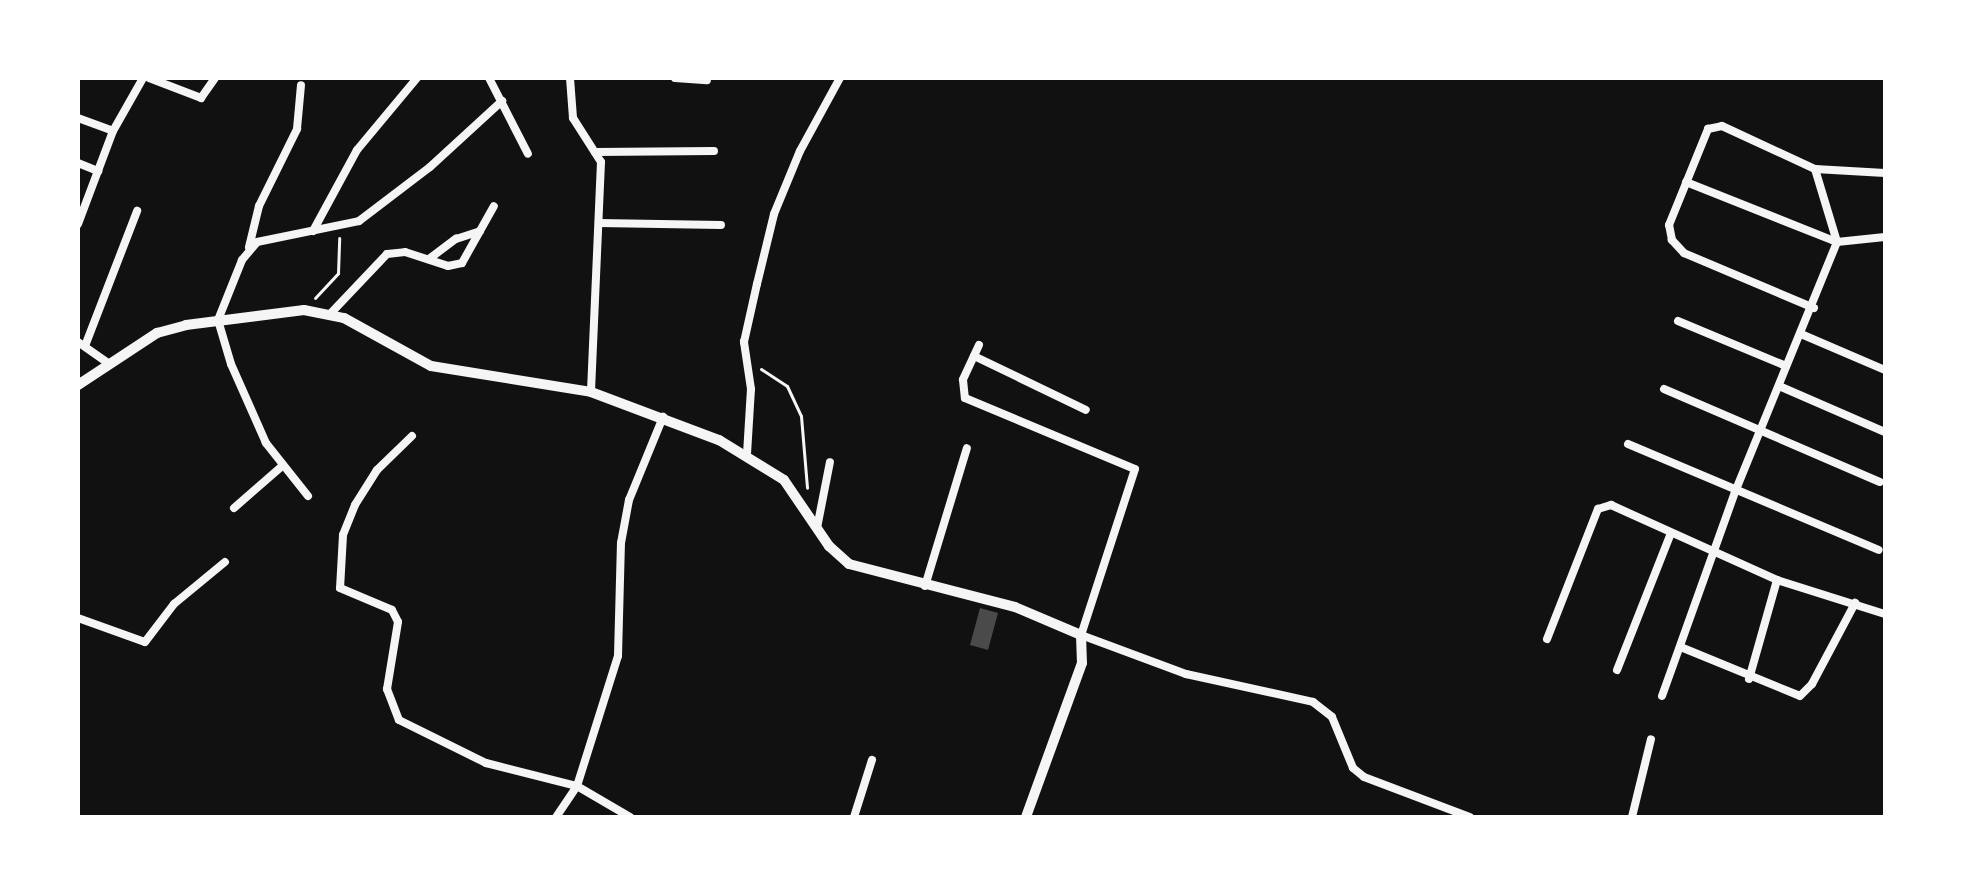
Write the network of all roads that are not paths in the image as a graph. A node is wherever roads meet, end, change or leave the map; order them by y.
1 (146, 78) edge
2 (215, 78) edge
3 (417, 78) edge
4 (489, 78) edge
5 (570, 78) edge
6 (675, 78) edge
7 (840, 78) edge
8 (707, 80) edge
9 (301, 85) dead end
10 (502, 101) junction
11 (78, 118) edge
12 (113, 131) junction
13 (714, 151) dead end
14 (595, 152) junction
15 (528, 154) dead end
16 (78, 163) edge
17 (1815, 169) junction
18 (98, 171) junction
19 (1885, 173) edge
20 (1686, 182) junction
21 (494, 206) dead end
22 (137, 211) dead end
23 (599, 223) junction
24 (78, 224) edge
25 (721, 225) dead end
26 (313, 231) junction
27 (480, 231) junction
28 (1885, 237) edge
29 (1837, 242) junction
30 (249, 247) junction
31 (429, 259) junction
32 (1814, 308) junction
33 (331, 313) junction
34 (218, 320) junction
35 (1678, 321) dead end
36 (1801, 334) junction
37 (82, 344) edge
38 (979, 345) dead end
39 (974, 356) junction
40 (110, 364) junction
41 (1786, 366) junction
42 (1885, 370) edge
43 (78, 385) edge
44 (1779, 386) junction
45 (1664, 389) dead end
46 (591, 392) junction
47 (1086, 410) dead end
48 (663, 417) junction
49 (1760, 432) junction
50 (1885, 432) edge
51 (412, 436) dead end
52 (1628, 444) dead end
53 (967, 448) dead end
54 (747, 454) junction
55 (830, 462) dead end
56 (281, 467) junction
57 (1880, 482) dead end
58 (1735, 492) junction
59 (308, 496) dead end
60 (234, 508) dead end
61 (817, 528) junction
62 (1671, 533) junction
63 (1879, 550) dead end
64 (1715, 553) junction
65 (225, 562) dead end
66 (1777, 580) junction
67 (924, 587) junction
68 (1855, 603) junction
69 (1885, 614) edge
70 (78, 618) edge
71 (1081, 635) junction
72 (1547, 639) dead end
73 (1683, 648) junction
74 (1617, 670) dead end
75 (1749, 679) junction
76 (1662, 696) dead end
77 (1651, 739) dead end
78 (872, 760) dead end
79 (577, 786) junction
80 (556, 817) edge
81 (630, 817) edge
82 (854, 817) edge
83 (1026, 817) edge
84 (1470, 817) edge
85 (1632, 817) edge

1 - 2 street
1 - 12 street
3 - 26 street
4 - 10 street
5 - 14 street
6 - 8 street
7 - 54 street
9 - 30 street
10 - 15 street
10 - 26 street
11 - 12 street
12 - 18 street
13 - 14 street
14 - 23 street
16 - 18 street
17 - 19 street
17 - 20 street
17 - 29 street
18 - 24 street
20 - 29 street
20 - 32 street
21 - 27 street
22 - 37 street
23 - 25 street
23 - 46 street
26 - 30 street
27 - 31 street
27 - 31 street
28 - 29 street
29 - 32 street
30 - 34 street
31 - 33 street
32 - 36 street
33 - 34 street
33 - 46 street
34 - 40 street
34 - 56 street
35 - 41 street
36 - 41 street
36 - 42 street
37 - 40 street
38 - 39 street
39 - 47 street
39 - 71 street
40 - 43 street
41 - 44 street
44 - 49 street
44 - 50 street
45 - 49 street
46 - 48 street
48 - 54 street
48 - 79 street
49 - 57 street
49 - 58 street
51 - 79 street
52 - 58 street
53 - 67 street
54 - 61 street
55 - 61 street
56 - 59 street
56 - 60 street
58 - 63 street
58 - 64 street
61 - 67 street
62 - 64 street
62 - 72 street
62 - 74 street
64 - 66 street
64 - 73 street
65 - 70 street
66 - 68 street
66 - 75 street
67 - 71 street
68 - 69 street
68 - 75 street
71 - 83 street
71 - 84 street
73 - 75 street
73 - 76 street
77 - 85 street
78 - 82 street
79 - 80 street
79 - 81 street

